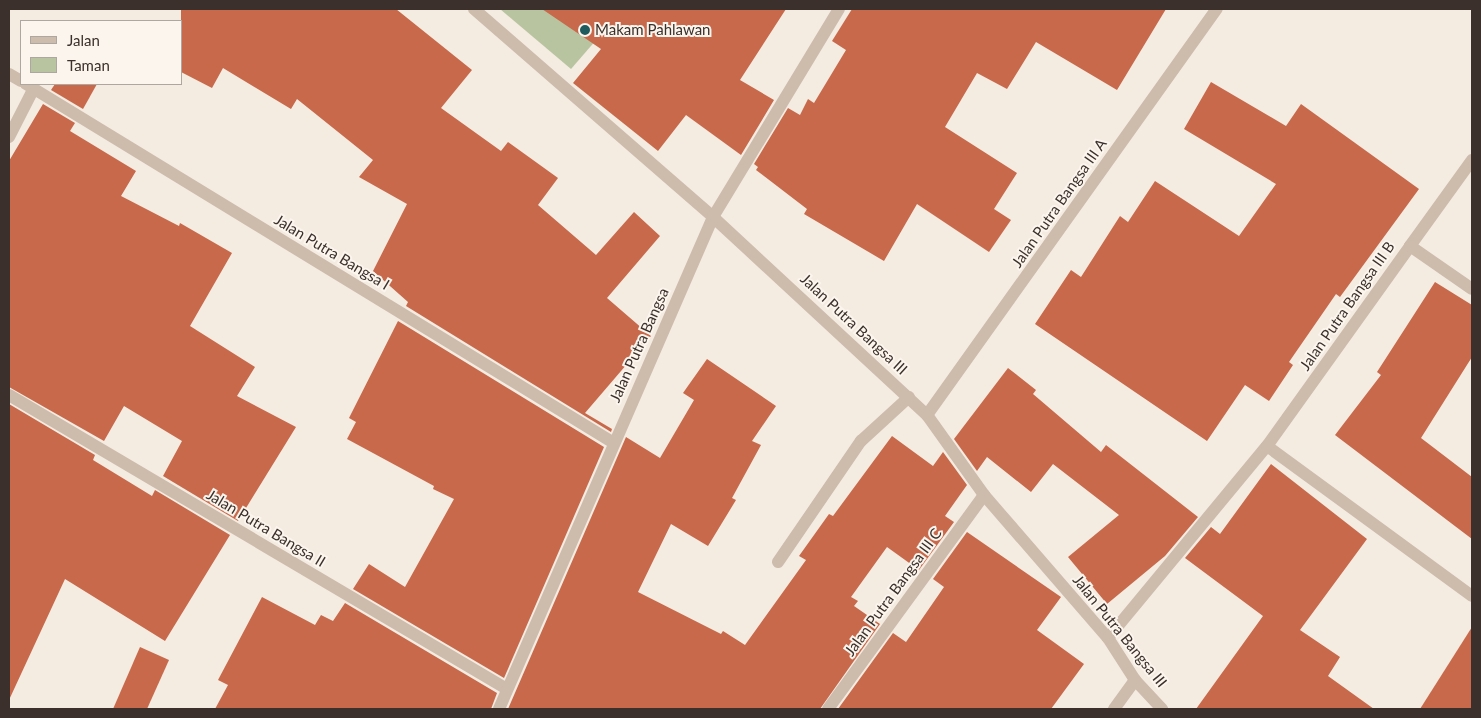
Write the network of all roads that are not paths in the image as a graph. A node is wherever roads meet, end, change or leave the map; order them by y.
1 (474, 9) edge
2 (839, 9) edge
3 (1217, 9) edge
4 (9, 74) edge
5 (20, 80) edge
6 (30, 86) edge
7 (9, 137) edge
8 (1472, 160) edge
9 (713, 217) junction
10 (1410, 246) junction
11 (1472, 289) edge
12 (9, 395) edge
13 (909, 397) junction
14 (927, 415) junction
15 (614, 443) junction
16 (1267, 446) junction
17 (984, 495) junction
18 (778, 562) dead end
19 (1472, 596) edge
20 (1108, 638) junction
21 (1135, 680) junction
22 (507, 689) junction
23 (500, 709) edge
24 (828, 709) edge
25 (1114, 709) edge
26 (1162, 709) edge

1 - 9 street, Jalan Putra Bangsa III
2 - 9 street, Jalan Putra Bangsa
3 - 14 street, Jalan Putra Bangsa III A
4 - 5 street
6 - 7 street
6 - 15 street, Jalan Putra Bangsa I
8 - 10 street
9 - 13 street, Jalan Putra Bangsa III
9 - 15 street, Jalan Putra Bangsa
10 - 11 street, Jalan Putra Bangsa III B
10 - 16 street, Jalan Putra Bangsa III B
12 - 22 street, Jalan Putra Bangsa II
13 - 14 street, Jalan Putra Bangsa III
13 - 18 street
14 - 17 street, Jalan Putra Bangsa III
15 - 22 street, Jalan Putra Bangsa
16 - 19 street
16 - 20 street, Jalan Putra Bangsa III B
17 - 20 street, Jalan Putra Bangsa III
17 - 24 street, Jalan Putra Bangsa III C
20 - 21 street, Jalan Putra Bangsa III
21 - 25 street
21 - 26 street, Jalan Putra Bangsa III
22 - 23 street, Jalan Putra Bangsa

